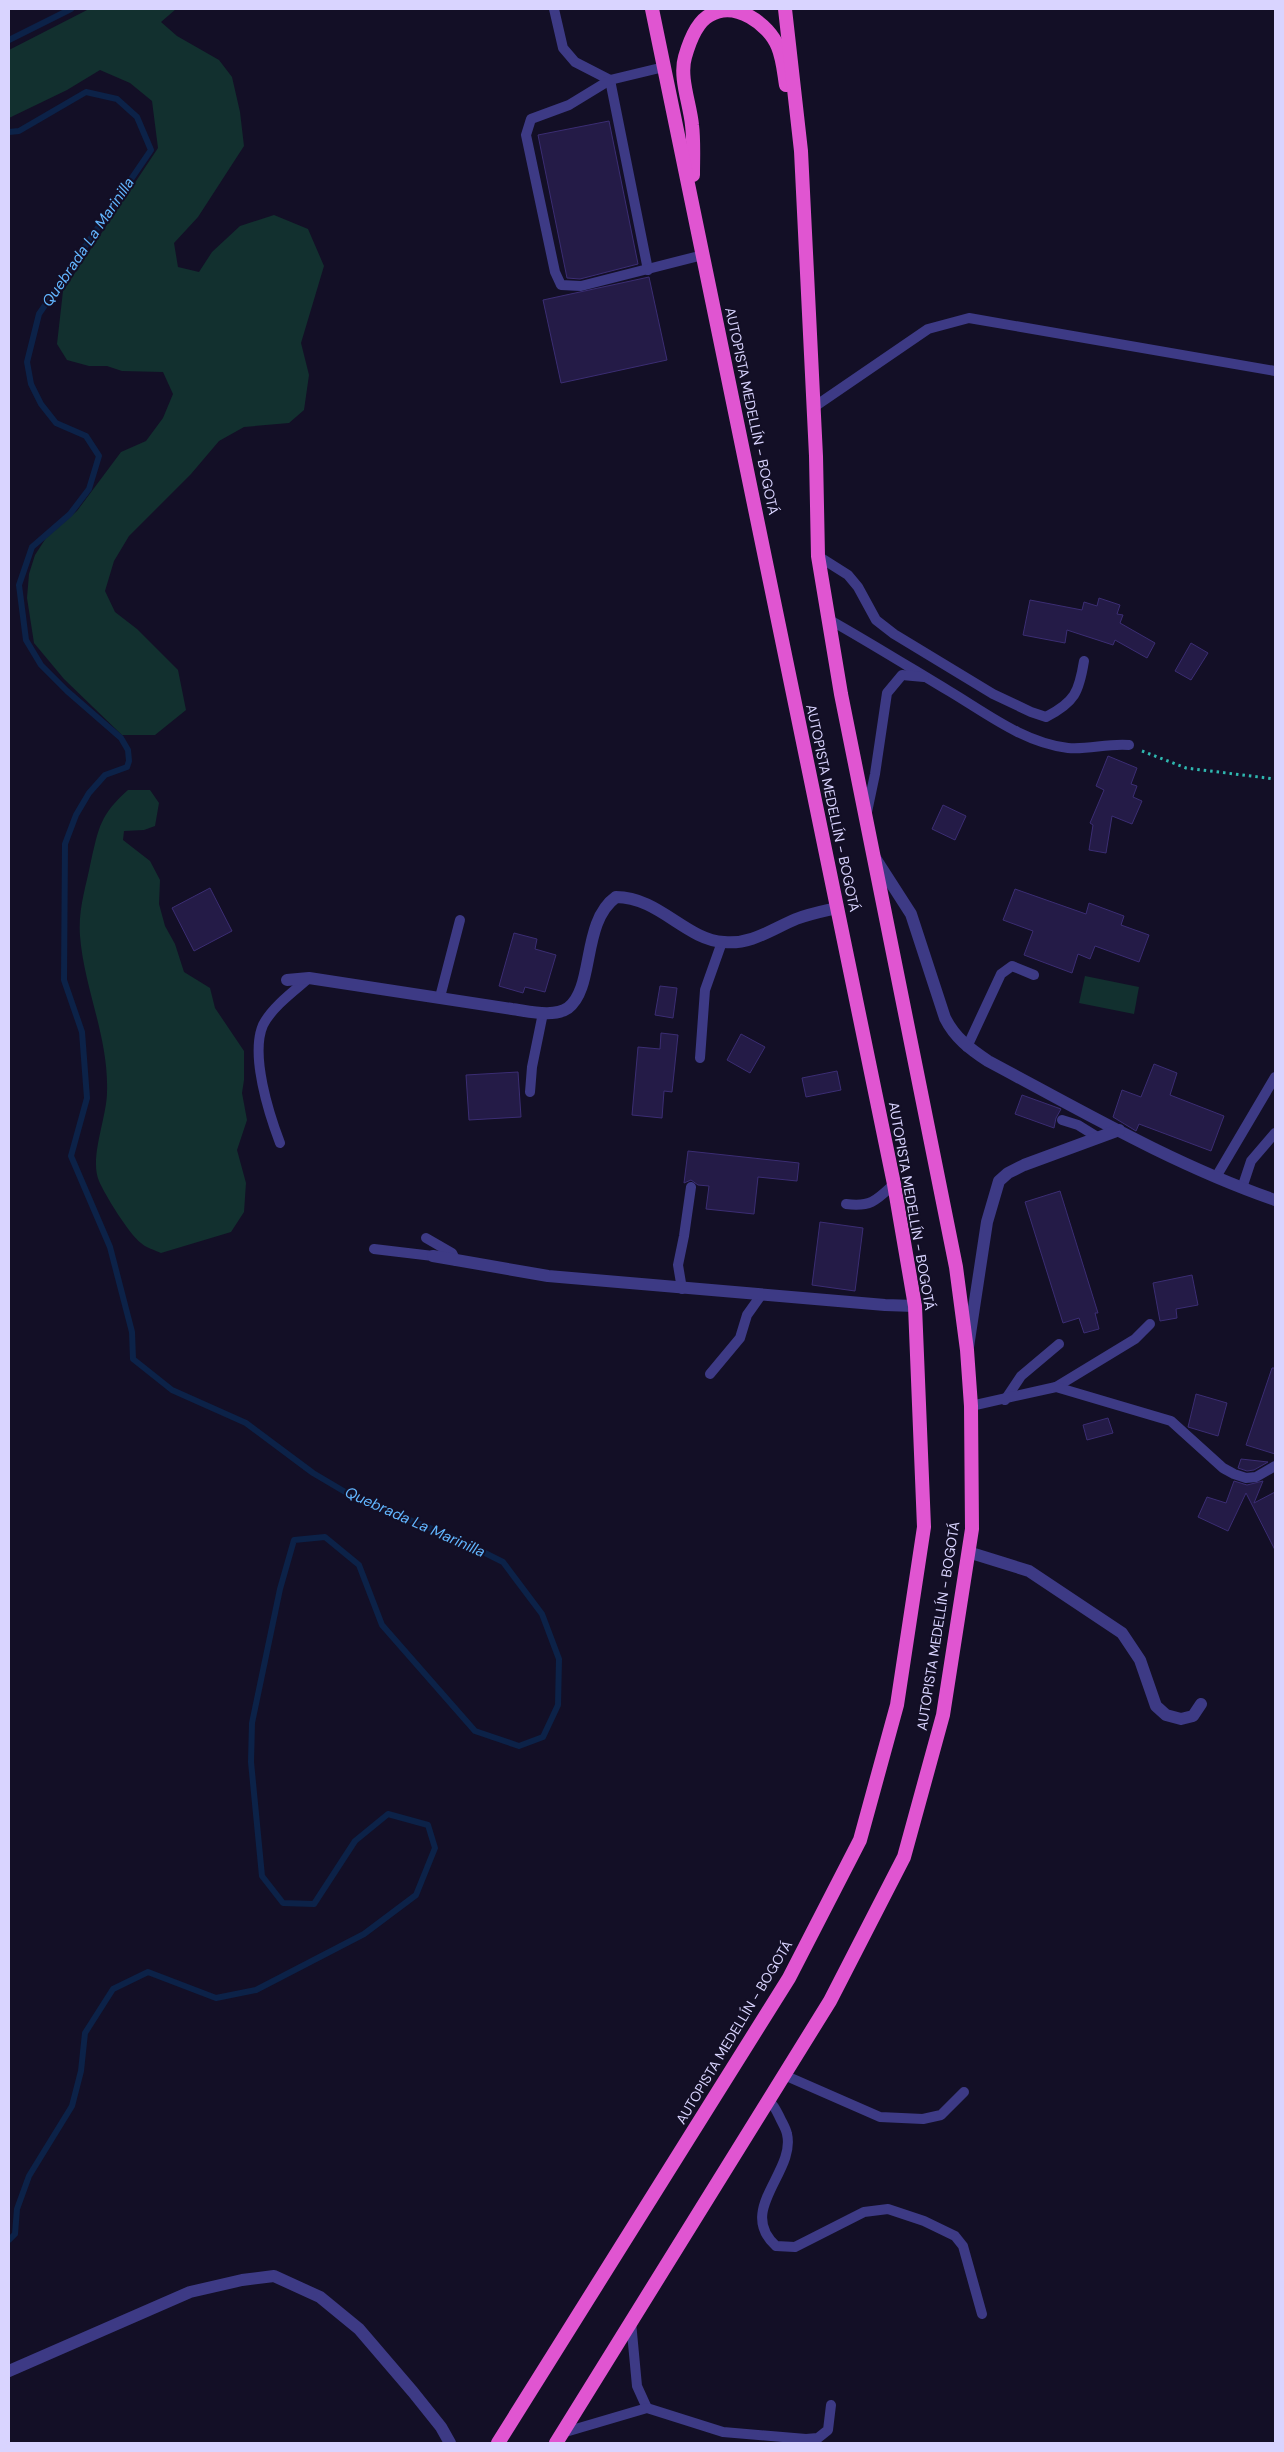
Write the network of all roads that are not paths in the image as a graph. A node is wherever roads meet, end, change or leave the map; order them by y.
1 (554, 9) edge
2 (652, 9) edge
3 (785, 9) edge
4 (664, 66) junction
5 (610, 80) junction
6 (800, 151) junction
7 (693, 206) junction
8 (703, 254) junction
9 (648, 270) junction
10 (1275, 370) edge
11 (814, 407) junction
12 (818, 556) junction
13 (828, 619) junction
14 (1084, 661) dead end
15 (925, 678) junction
16 (1129, 745) road end
17 (866, 813) junction
18 (874, 857) junction
19 (837, 908) junction
20 (460, 920) dead end
21 (722, 942) junction
22 (1034, 975) dead end
23 (310, 978) junction
24 (288, 980) dead end
25 (440, 997) junction
26 (543, 1013) junction
27 (967, 1047) junction
28 (700, 1058) dead end
29 (1275, 1077) edge
30 (530, 1092) dead end
31 (1062, 1120) dead end
32 (1119, 1130) junction
33 (1275, 1134) edge
34 (1099, 1138) junction
35 (280, 1143) dead end
36 (1216, 1178) junction
37 (894, 1184) junction
38 (691, 1187) dead end
39 (1242, 1188) junction
40 (1275, 1200) edge
41 (846, 1204) dead end
42 (426, 1238) dead end
43 (374, 1250) dead end
44 (433, 1256) joint
45 (456, 1261) junction
46 (682, 1289) junction
47 (762, 1294) junction
48 (915, 1306) junction
49 (1150, 1324) dead end
50 (1059, 1344) dead end
51 (967, 1350) junction
52 (710, 1374) dead end
53 (1056, 1387) junction
54 (1005, 1400) junction
55 (971, 1406) junction
56 (1275, 1466) edge
57 (968, 1552) junction
58 (1201, 1704) dead end
59 (784, 2075) junction
60 (964, 2092) dead end
61 (769, 2101) junction
62 (982, 2314) dead end
63 (631, 2322) junction
64 (9, 2371) edge
65 (831, 2405) dead end
66 (646, 2408) junction
67 (559, 2438) edge
68 (450, 2443) edge
69 (498, 2443) edge

1 - 5 lane
2 - 4 highway, AUTOPISTA MEDELLÍN - BOGOTÁ
3 - 6 highway, AUTOPISTA MEDELLÍN - BOGOTÁ
4 - 5 lane
4 - 7 highway, AUTOPISTA MEDELLÍN - BOGOTÁ
5 - 9 lane
5 - 9 lane
6 - 7 highway
6 - 11 highway, AUTOPISTA MEDELLÍN - BOGOTÁ
7 - 8 highway, AUTOPISTA MEDELLÍN - BOGOTÁ
8 - 9 lane
8 - 19 highway, AUTOPISTA MEDELLÍN - BOGOTÁ
10 - 11 lane
11 - 12 highway, AUTOPISTA MEDELLÍN - BOGOTÁ
12 - 13 highway, AUTOPISTA MEDELLÍN - BOGOTÁ
12 - 14 lane
13 - 15 lane
13 - 17 highway, AUTOPISTA MEDELLÍN - BOGOTÁ
15 - 16 lane
15 - 17 lane
17 - 18 highway, AUTOPISTA MEDELLÍN - BOGOTÁ
18 - 27 street
18 - 51 highway, AUTOPISTA MEDELLÍN - BOGOTÁ
19 - 21 street
19 - 37 highway, AUTOPISTA MEDELLÍN - BOGOTÁ
20 - 25 lane
21 - 26 street
21 - 28 lane
22 - 27 lane
23 - 24 street
23 - 25 street
23 - 35 lane
25 - 26 street
26 - 30 lane
27 - 32 street
29 - 36 lane
31 - 34 lane
32 - 34 street
32 - 36 street
33 - 39 lane
34 - 51 street
36 - 39 street
37 - 41 lane
37 - 48 highway, AUTOPISTA MEDELLÍN - BOGOTÁ
38 - 46 lane
39 - 40 street
42 - 45 lane
43 - 44 lane
44 - 45 street
45 - 46 street
46 - 47 street
47 - 48 street
47 - 52 lane
48 - 69 highway, AUTOPISTA MEDELLÍN - BOGOTÁ
49 - 53 lane
50 - 54 lane
51 - 55 highway, AUTOPISTA MEDELLÍN - BOGOTÁ
53 - 54 lane
53 - 56 lane
54 - 55 lane
55 - 57 highway, AUTOPISTA MEDELLÍN - BOGOTÁ
57 - 58 street
57 - 59 highway, AUTOPISTA MEDELLÍN - BOGOTÁ
59 - 60 lane
59 - 61 highway, AUTOPISTA MEDELLÍN - BOGOTÁ
61 - 62 lane
61 - 63 highway, AUTOPISTA MEDELLÍN - BOGOTÁ
63 - 66 lane
63 - 67 highway, AUTOPISTA MEDELLÍN - BOGOTÁ
64 - 68 street
65 - 66 lane
66 - 67 lane

